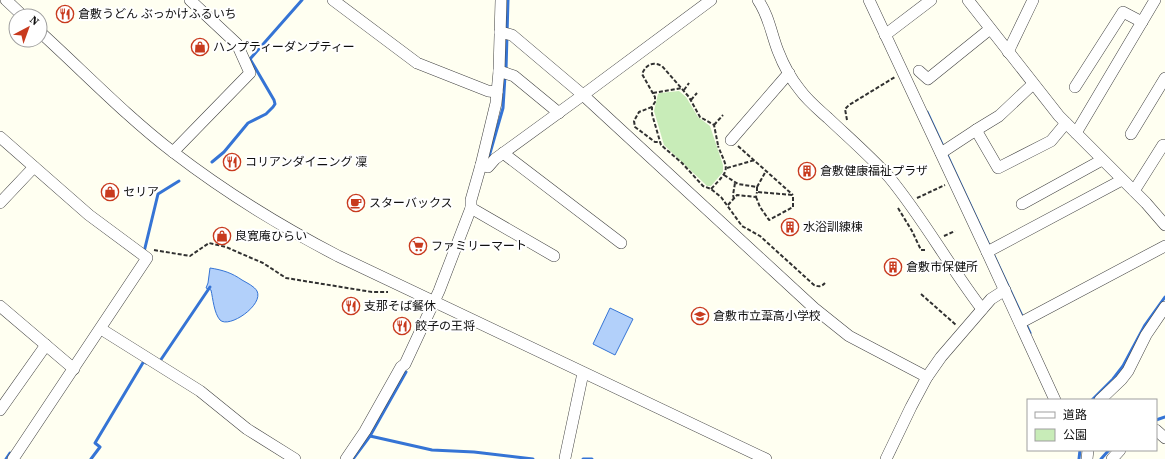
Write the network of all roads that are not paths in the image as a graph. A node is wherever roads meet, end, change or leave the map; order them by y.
1 (6, 0) edge
2 (190, 0) edge
3 (333, 0) edge
4 (501, 0) edge
5 (711, 0) edge
6 (758, 0) edge
7 (869, 0) edge
8 (931, 0) edge
9 (968, 0) edge
10 (1033, 0) edge
11 (1155, 0) edge
12 (14, 8) edge
13 (1142, 22) junction
14 (990, 29) junction
15 (887, 33) junction
16 (505, 34) junction
17 (48, 39) edge
18 (1008, 52) junction
19 (919, 71) dead end
20 (503, 72) junction
21 (788, 73) junction
22 (1165, 78) edge
23 (1033, 84) junction
24 (1075, 87) dead end
25 (497, 92) junction
26 (583, 95) junction
27 (559, 113) junction
28 (1066, 123) junction
29 (976, 130) junction
30 (1076, 133) junction
31 (1131, 134) dead end
32 (0, 137) edge
33 (731, 140) road end
34 (1163, 145) dead end
35 (944, 151) junction
36 (173, 152) junction
37 (503, 153) junction
38 (1102, 160) junction
39 (484, 166) junction
40 (34, 167) junction
41 (1122, 180) junction
42 (1134, 191) junction
43 (0, 203) edge
44 (1022, 204) dead end
45 (471, 208) junction
46 (1165, 225) edge
47 (621, 243) dead end
48 (1165, 246) edge
49 (990, 250) junction
50 (554, 256) dead end
51 (1005, 290) junction
52 (434, 301) junction
53 (0, 306) edge
54 (1165, 307) edge
55 (982, 309) junction
56 (1022, 321) junction
57 (101, 329) junction
58 (46, 345) junction
59 (71, 367) junction
60 (583, 373) junction
61 (927, 377) junction
62 (1055, 399) edge
63 (1101, 399) edge
64 (0, 410) edge
65 (1157, 430) edge
66 (1165, 438) edge
67 (1119, 451) edge
68 (565, 458) dead end
69 (13, 459) edge
70 (295, 459) edge
71 (346, 459) edge
72 (766, 459) edge
73 (886, 459) edge
74 (1112, 459) edge

1 - 12 street
2 - 36 street
3 - 25 street
4 - 16 street
5 - 26 street
6 - 21 street
7 - 15 street
8 - 15 street
9 - 14 street
10 - 18 street
11 - 13 street
13 - 24 street
13 - 30 street
14 - 18 street
14 - 19 street
15 - 35 street
16 - 20 street
16 - 26 street
17 - 36 street
18 - 23 street
20 - 25 street
20 - 27 street
21 - 33 street
21 - 55 street
22 - 31 street
23 - 28 street
23 - 29 street
25 - 39 street
26 - 27 street
26 - 61 street
27 - 37 street
28 - 29 street
28 - 30 street
29 - 35 street
30 - 38 street
32 - 40 street
34 - 42 street
35 - 49 street
36 - 52 street
37 - 39 street
37 - 47 street
38 - 41 street
38 - 44 street
39 - 45 street
40 - 43 street
40 - 57 street
41 - 42 street
41 - 49 street
42 - 46 street
45 - 50 street
45 - 52 street
48 - 56 street
49 - 51 street
51 - 55 street
51 - 56 street
52 - 60 street
52 - 71 street
53 - 58 street
54 - 63 street
55 - 61 street
56 - 62 street
57 - 59 street
57 - 70 street
58 - 59 street
58 - 64 street
59 - 69 street
60 - 68 street
60 - 72 street
61 - 73 street
65 - 66 street
67 - 74 street

